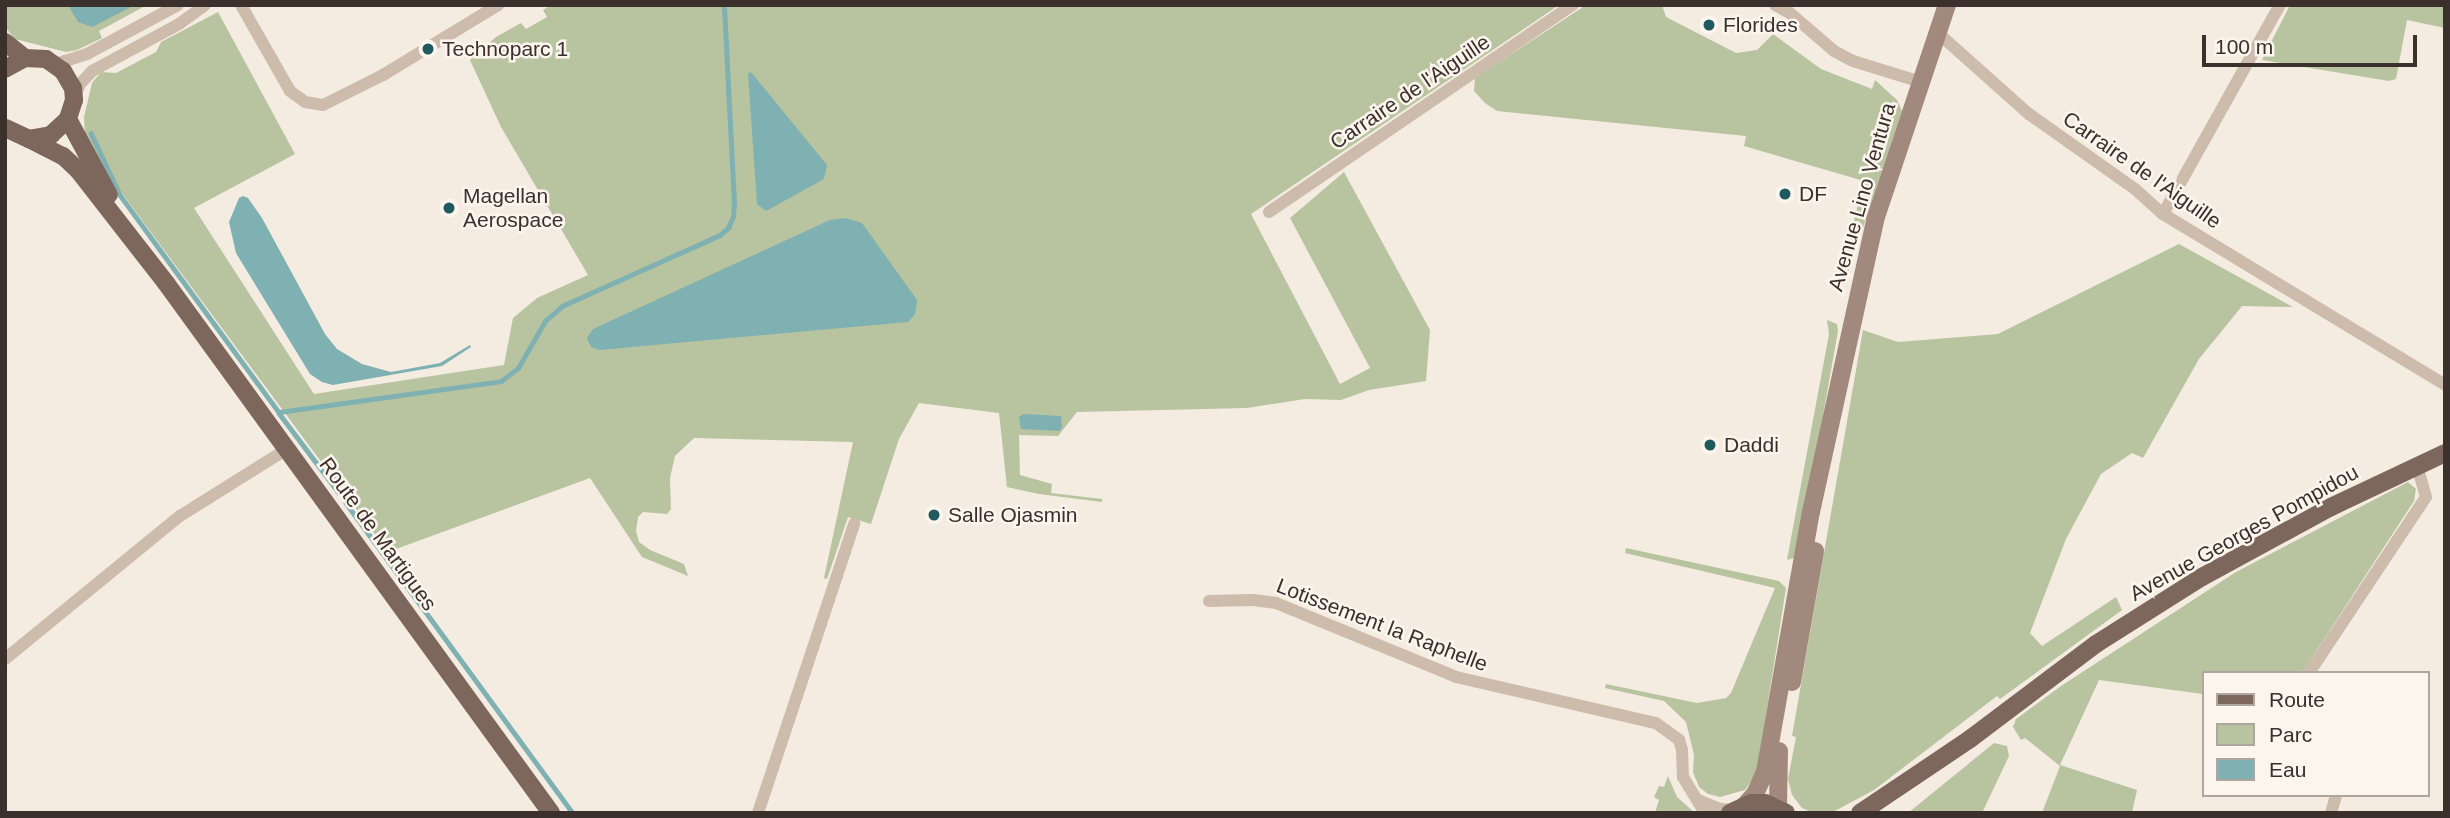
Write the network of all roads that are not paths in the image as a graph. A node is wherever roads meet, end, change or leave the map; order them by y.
1 (178, 5) edge
2 (205, 5) edge
3 (242, 5) edge
4 (498, 5) edge
5 (1573, 5) edge
6 (1775, 5) edge
7 (1947, 5) edge
8 (2280, 5) edge
9 (1791, 9) edge
10 (1938, 33) junction
11 (5, 42) edge
12 (25, 58) junction
13 (55, 64) junction
14 (5, 69) edge
15 (1921, 82) junction
16 (74, 100) junction
17 (68, 119) junction
18 (6, 129) edge
19 (29, 139) junction
20 (1269, 212) dead end
21 (2164, 214) junction
22 (166, 283) junction
23 (2445, 385) edge
24 (1827, 447) junction
25 (287, 449) junction
26 (2445, 453) edge
27 (2417, 466) junction
28 (854, 524) dead end
29 (1209, 601) dead end
30 (5, 659) edge
31 (2310, 671) edge
32 (1970, 739) junction
33 (1695, 799) junction
34 (1737, 809) edge
35 (1782, 810) edge
36 (551, 813) edge
37 (758, 813) edge
38 (1705, 813) edge
39 (1860, 813) edge
40 (1883, 813) edge

1 - 13 street
2 - 16 street
3 - 4 street
5 - 20 street, Carraire de l'Aiguille
6 - 9 street
7 - 10 main road, Avenue Lino Ventura
8 - 21 street
9 - 15 street
10 - 15 main road, Avenue Lino Ventura
10 - 21 street, Carraire de l'Aiguille
11 - 12 main road
12 - 13 main road
12 - 14 main road
13 - 16 main road
15 - 24 main road, Avenue Lino Ventura
16 - 17 main road
17 - 19 main road
17 - 22 main road, Route de Martigues
18 - 19 main road, Route de Martigues
19 - 22 main road, Route de Martigues
21 - 23 street, Carraire de l'Aiguille
22 - 25 main road, Route de Martigues
24 - 34 main road, Avenue Lino Ventura
24 - 35 main road, Avenue Lino Ventura
25 - 30 street
25 - 36 main road, Route de Martigues
26 - 27 main road, Avenue Georges Pompidou
27 - 31 street
27 - 32 main road, Avenue Georges Pompidou
28 - 37 street
29 - 33 street, Lotissement la Raphelle
32 - 39 main road, Avenue Georges Pompidou
32 - 40 main road, Avenue Georges Pompidou
33 - 34 street
33 - 38 street, Lotissement la Raphelle
34 - 35 main road

